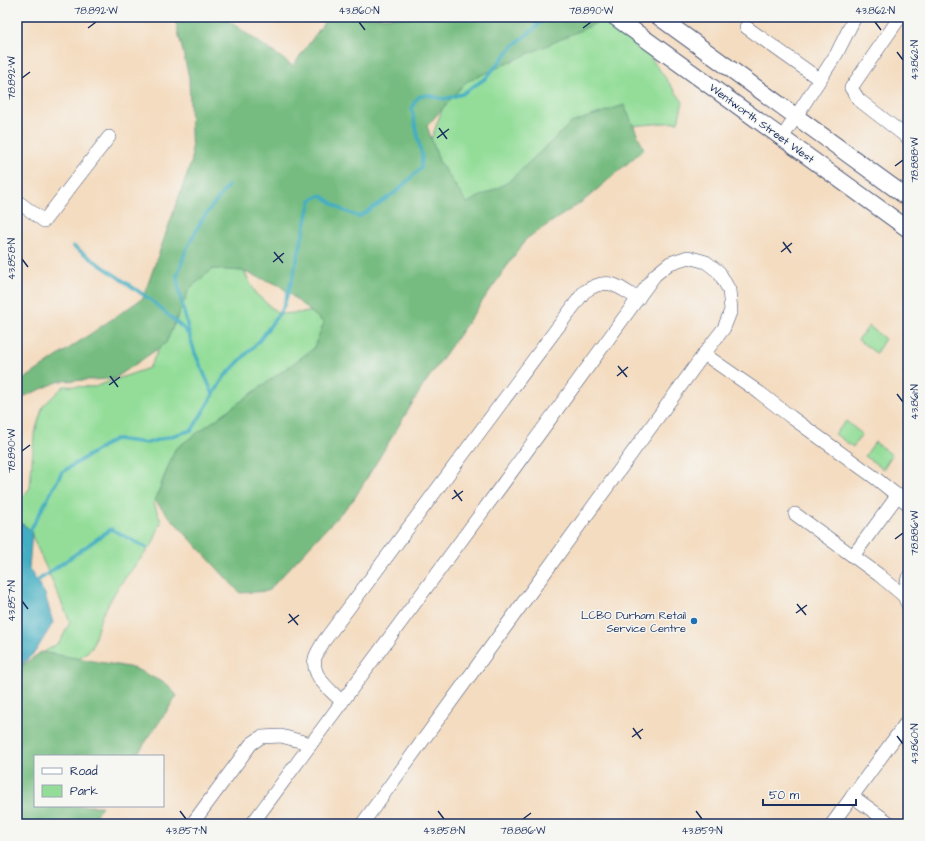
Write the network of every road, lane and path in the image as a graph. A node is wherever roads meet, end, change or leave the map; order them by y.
1 (616, 17) edge
2 (659, 17) edge
3 (855, 17) edge
4 (900, 17) edge
5 (746, 27) dead end
6 (819, 79) junction
7 (796, 116) junction
8 (109, 137) dead end
9 (782, 138) junction
10 (908, 138) edge
11 (908, 198) edge
12 (17, 201) edge
13 (908, 229) edge
14 (638, 298) junction
15 (704, 354) junction
16 (898, 495) junction
17 (908, 504) edge
18 (795, 514) dead end
19 (853, 556) junction
20 (908, 577) edge
21 (906, 601) edge
22 (342, 702) junction
23 (908, 721) edge
24 (311, 744) junction
25 (852, 796) junction
26 (192, 824) edge
27 (252, 824) edge
28 (362, 824) edge
29 (832, 824) edge
30 (891, 824) edge

1 - 9 main road, Wentworth Street West
2 - 7 main road
3 - 6 street
4 - 10 street
5 - 6 street
6 - 7 street
7 - 9 street
7 - 11 main road
8 - 12 street
9 - 13 main road, Wentworth Street West
14 - 15 street
14 - 22 street
14 - 22 street
15 - 16 street
15 - 28 street
16 - 17 street
16 - 19 street
18 - 19 street
19 - 21 street
20 - 21 street
22 - 24 street
23 - 25 street
24 - 26 street
24 - 27 street
25 - 29 street
25 - 30 street

